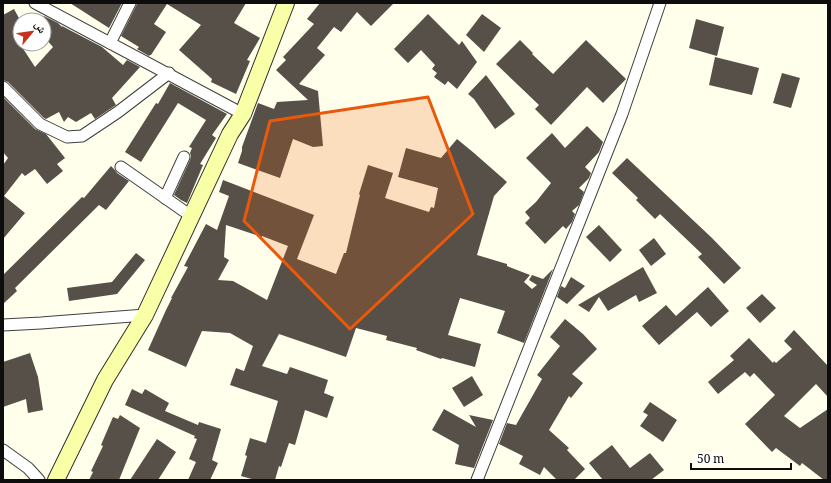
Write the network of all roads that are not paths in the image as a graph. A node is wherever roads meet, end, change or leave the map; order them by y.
1 (35, 3) edge
2 (130, 3) edge
3 (286, 3) edge
4 (660, 3) edge
5 (110, 43) junction
6 (169, 74) junction
7 (3, 87) edge
8 (243, 114) junction
9 (184, 157) dead end
10 (121, 167) dead end
11 (165, 198) junction
12 (191, 216) junction
13 (145, 315) junction
14 (3, 325) edge
15 (3, 450) edge
16 (39, 480) edge
17 (56, 480) edge
18 (477, 480) edge

1 - 5 street
2 - 5 street
3 - 8 main road
4 - 18 street
5 - 6 street
6 - 7 street
6 - 8 street
8 - 12 main road
9 - 11 street
10 - 11 street
11 - 12 street
12 - 13 main road
13 - 14 street
13 - 17 main road
15 - 16 street

